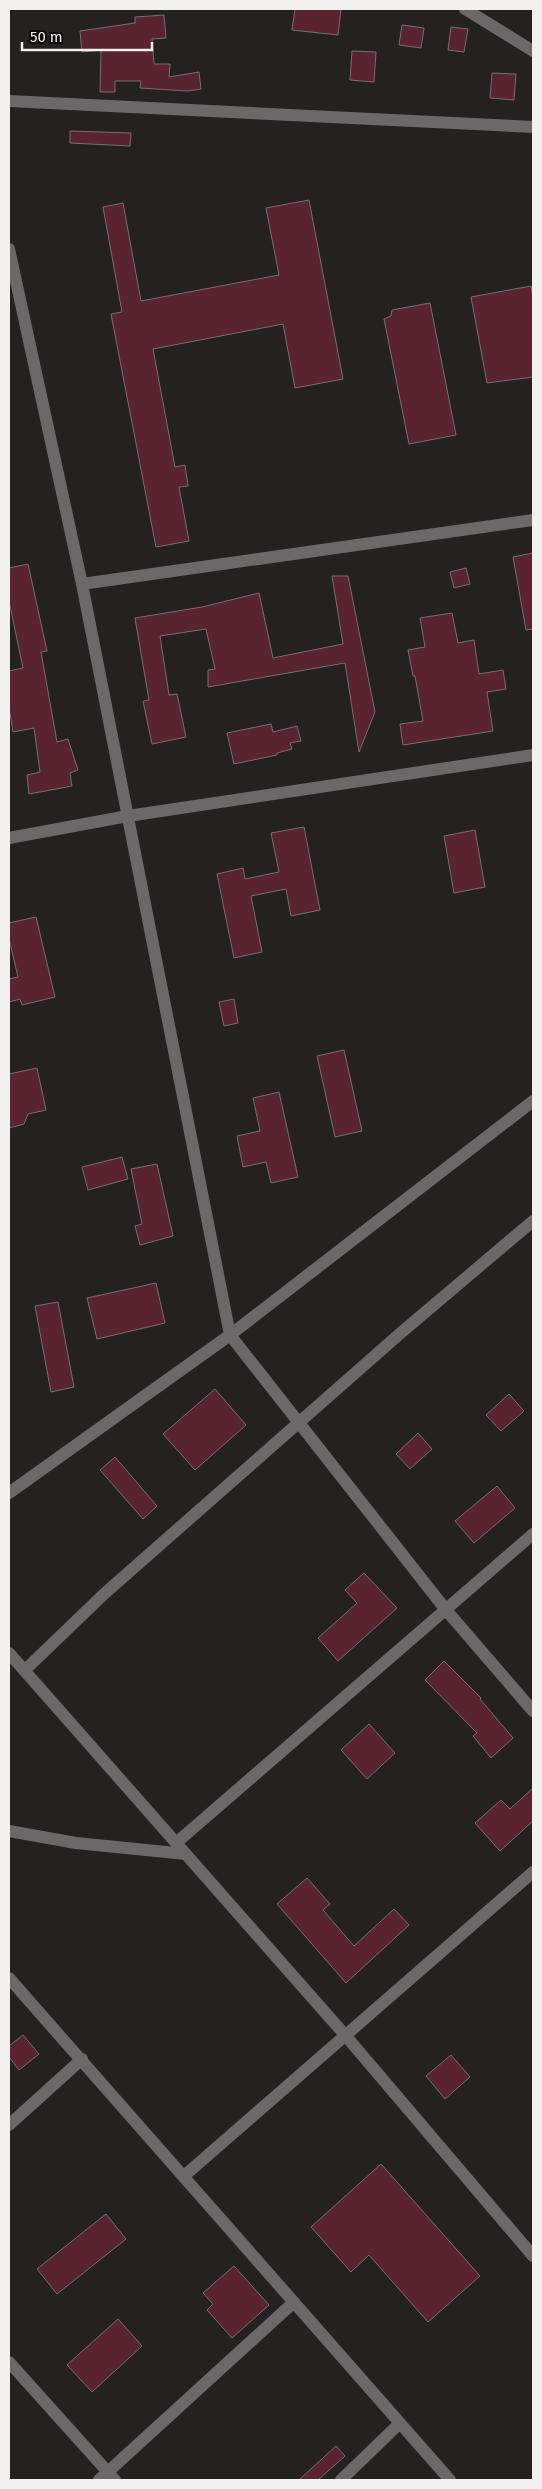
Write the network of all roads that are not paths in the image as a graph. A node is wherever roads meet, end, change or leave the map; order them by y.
1 (465, 9) edge
2 (533, 51) edge
3 (9, 101) edge
4 (533, 127) edge
5 (9, 249) edge
6 (533, 520) edge
7 (82, 584) junction
8 (533, 755) edge
9 (128, 816) junction
10 (9, 838) edge
11 (533, 1101) edge
12 (533, 1221) edge
13 (230, 1335) junction
14 (299, 1422) junction
15 (9, 1493) edge
16 (533, 1534) edge
17 (446, 1610) junction
18 (9, 1653) edge
19 (25, 1670) junction
20 (533, 1711) edge
21 (9, 1831) edge
22 (176, 1843) junction
23 (186, 1854) junction
24 (533, 1873) edge
25 (9, 1978) edge
26 (345, 2036) junction
27 (82, 2059) junction
28 (9, 2125) edge
29 (184, 2176) junction
30 (533, 2256) edge
31 (294, 2302) junction
32 (9, 2362) edge
33 (400, 2423) junction
34 (108, 2478) edge
35 (341, 2480) edge
36 (450, 2480) edge

1 - 2 street
3 - 4 street
5 - 7 street
6 - 7 street
7 - 9 street
8 - 9 street
9 - 10 street
9 - 13 street
11 - 13 street
12 - 14 street
13 - 14 street
13 - 15 street
14 - 17 street
14 - 19 street
16 - 17 street
17 - 20 street
17 - 22 street
18 - 19 street
19 - 22 street
21 - 23 street
22 - 23 street
23 - 26 street
24 - 26 street
25 - 27 street
26 - 29 street
26 - 30 street
27 - 28 street
27 - 29 street
29 - 31 street
31 - 33 street
31 - 34 street
32 - 34 street
33 - 35 street
33 - 36 street

